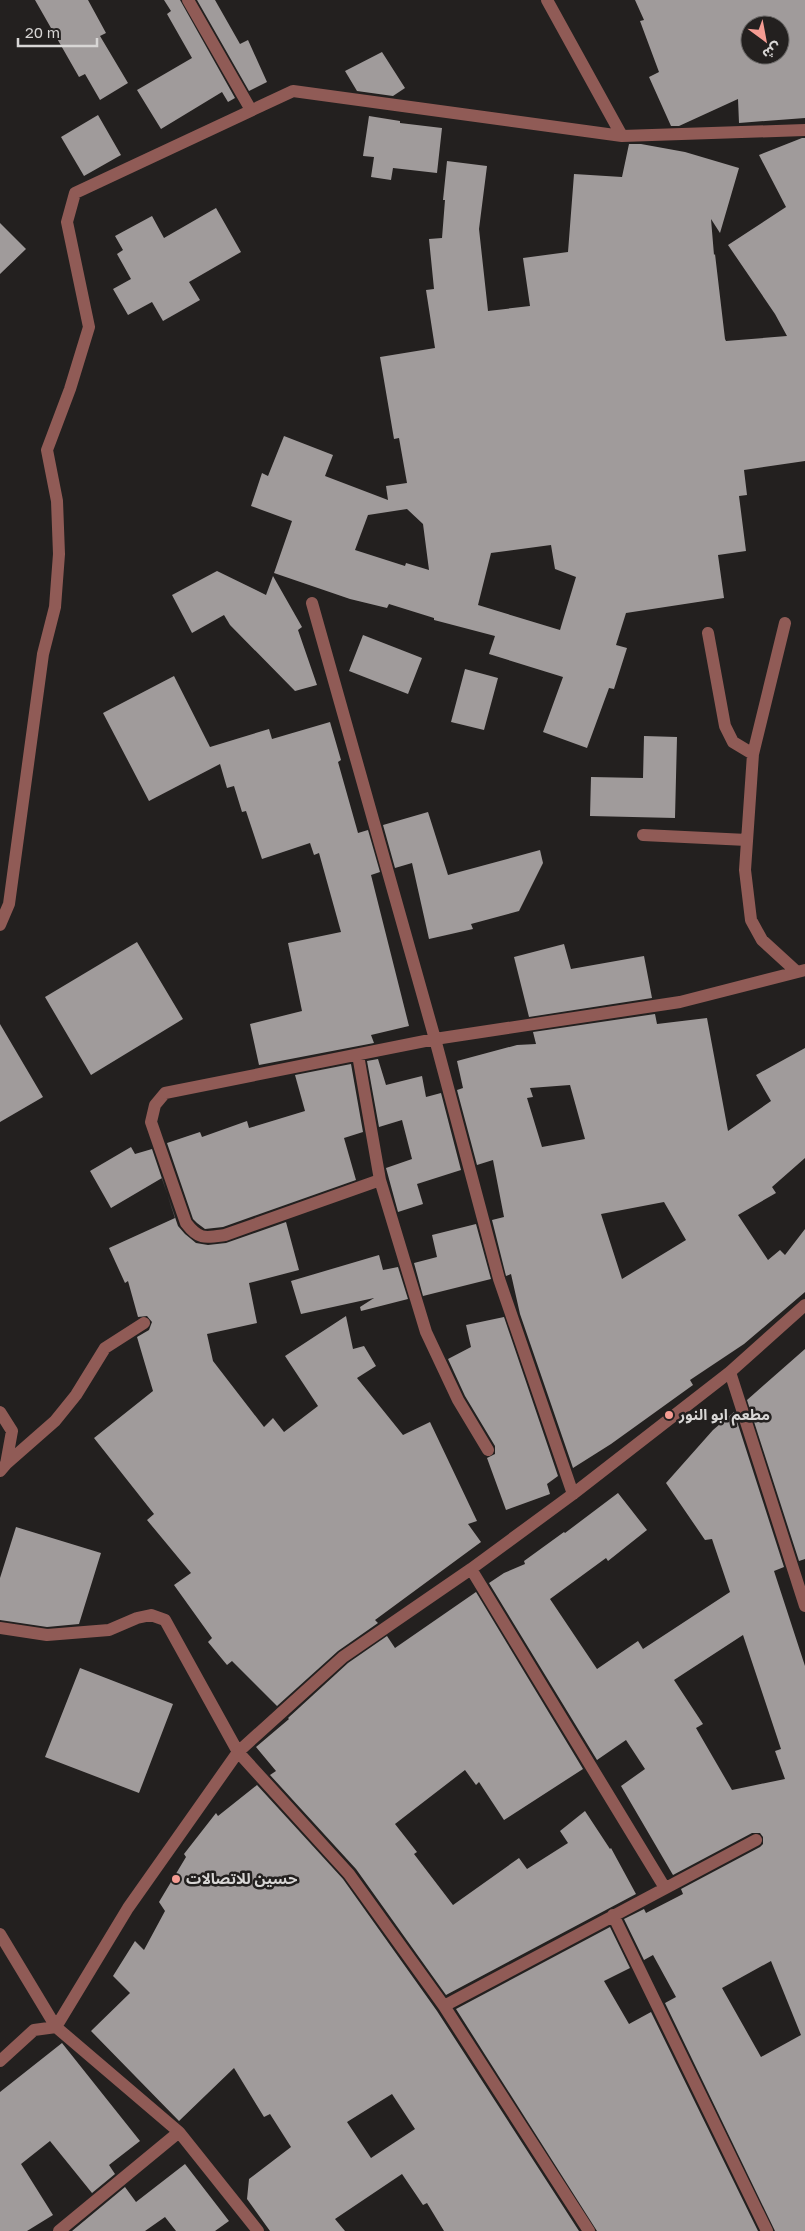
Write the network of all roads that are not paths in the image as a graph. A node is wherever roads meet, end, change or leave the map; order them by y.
1 (188, 0) edge
2 (547, 0) edge
3 (251, 110) junction
4 (805, 130) edge
5 (622, 136) junction
6 (312, 604) dead end
7 (785, 623) dead end
8 (708, 633) dead end
9 (753, 754) junction
10 (643, 835) dead end
11 (747, 840) junction
12 (0, 925) edge
13 (801, 971) edge
14 (435, 1039) junction
15 (358, 1055) junction
16 (380, 1180) junction
17 (805, 1305) edge
18 (144, 1323) dead end
19 (730, 1372) junction
20 (0, 1412) edge
21 (488, 1450) dead end
22 (3, 1467) edge
23 (573, 1494) junction
24 (471, 1569) junction
25 (805, 1606) edge
26 (0, 1628) edge
27 (238, 1752) junction
28 (756, 1840) dead end
29 (665, 1888) junction
30 (613, 1915) junction
31 (0, 1934) edge
32 (444, 2006) junction
33 (56, 2027) junction
34 (0, 2060) edge
35 (179, 2132) junction
36 (59, 2231) edge
37 (258, 2231) edge
38 (589, 2231) edge
39 (767, 2231) edge

1 - 3 street
2 - 5 street
3 - 5 street
3 - 12 street
4 - 5 street
6 - 14 street
7 - 9 street
8 - 9 street
9 - 11 street
10 - 11 street
11 - 13 street
13 - 14 street
14 - 15 street
14 - 23 street
15 - 16 street
15 - 16 street
16 - 21 street
17 - 19 street
18 - 22 street
19 - 23 street
19 - 25 street
20 - 22 street
23 - 24 street
24 - 27 street
24 - 29 street
26 - 27 street
27 - 32 street
27 - 33 street
28 - 29 street
29 - 30 street
30 - 32 street
30 - 39 street
31 - 33 street
32 - 38 street
33 - 34 street
33 - 35 street
35 - 36 street
35 - 37 street

